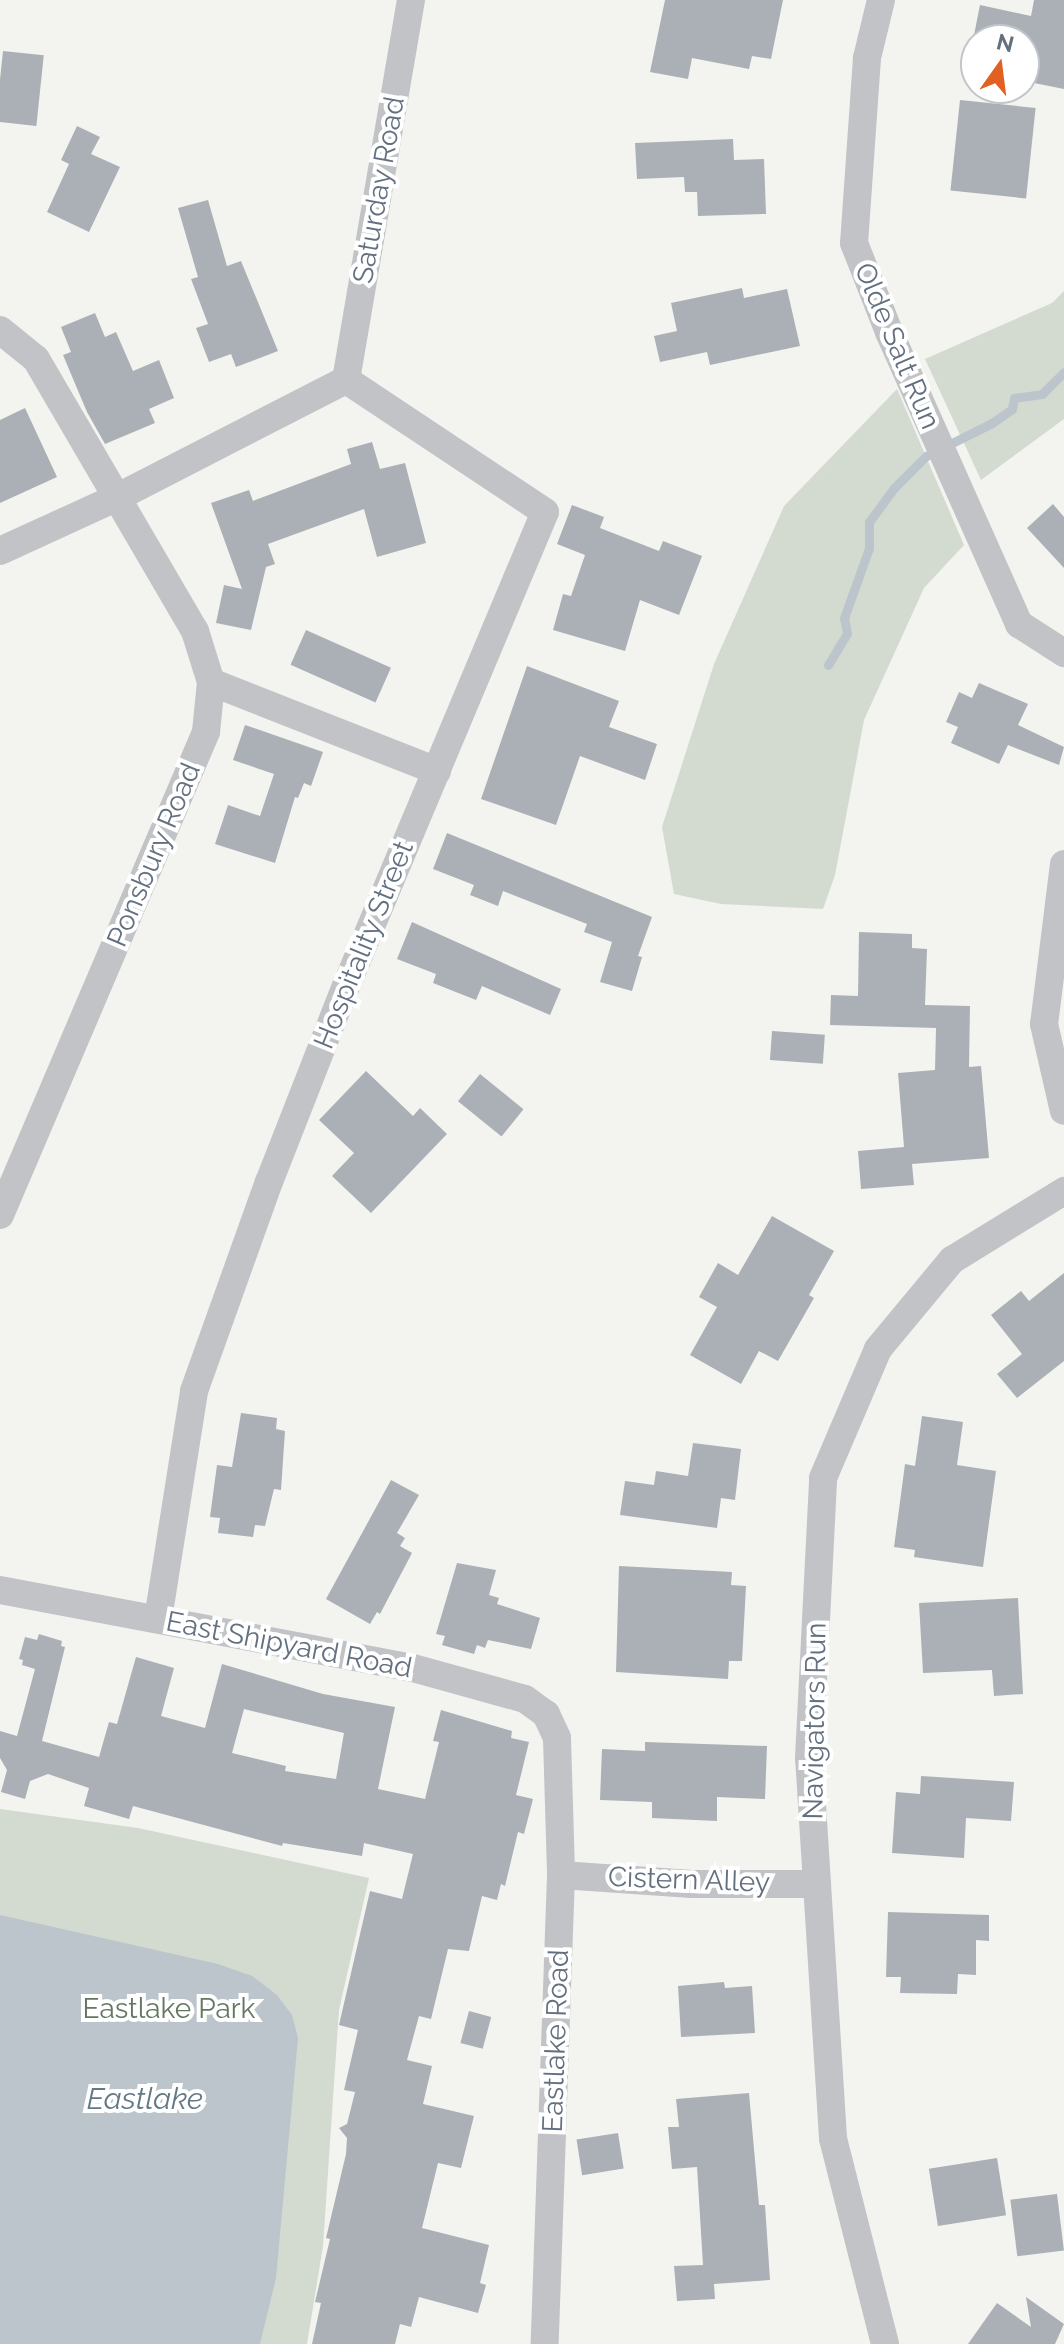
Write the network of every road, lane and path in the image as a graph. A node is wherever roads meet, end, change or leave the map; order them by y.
1 (411, 0) edge
2 (881, 0) edge
3 (0, 330) edge
4 (346, 380) junction
5 (118, 497) junction
6 (0, 551) edge
7 (1064, 653) edge
8 (211, 682) junction
9 (437, 771) junction
10 (1064, 864) edge
11 (1064, 1111) edge
12 (1064, 1191) edge
13 (0, 1215) edge
14 (0, 1590) edge
15 (158, 1619) junction
16 (557, 1738) joint
17 (561, 1875) junction
18 (817, 1884) junction
19 (545, 2344) edge
20 (885, 2344) edge

1 - 4 street, Saturday Road
2 - 7 street, Olde Salt Run
3 - 5 street, Ponsbury Road
4 - 5 street
4 - 9 street, Hospitality Street
5 - 6 street
5 - 8 street, Ponsbury Road
8 - 9 street
8 - 13 street, Ponsbury Road
9 - 15 street, Hospitality Street
10 - 11 street
12 - 18 street, Navigators Run
14 - 15 street, East Shipyard Road
15 - 16 street, East Shipyard Road
16 - 17 street, Eastlake Road
17 - 18 street, Cistern Alley
17 - 19 street, Eastlake Road
18 - 20 street, Navigators Run

